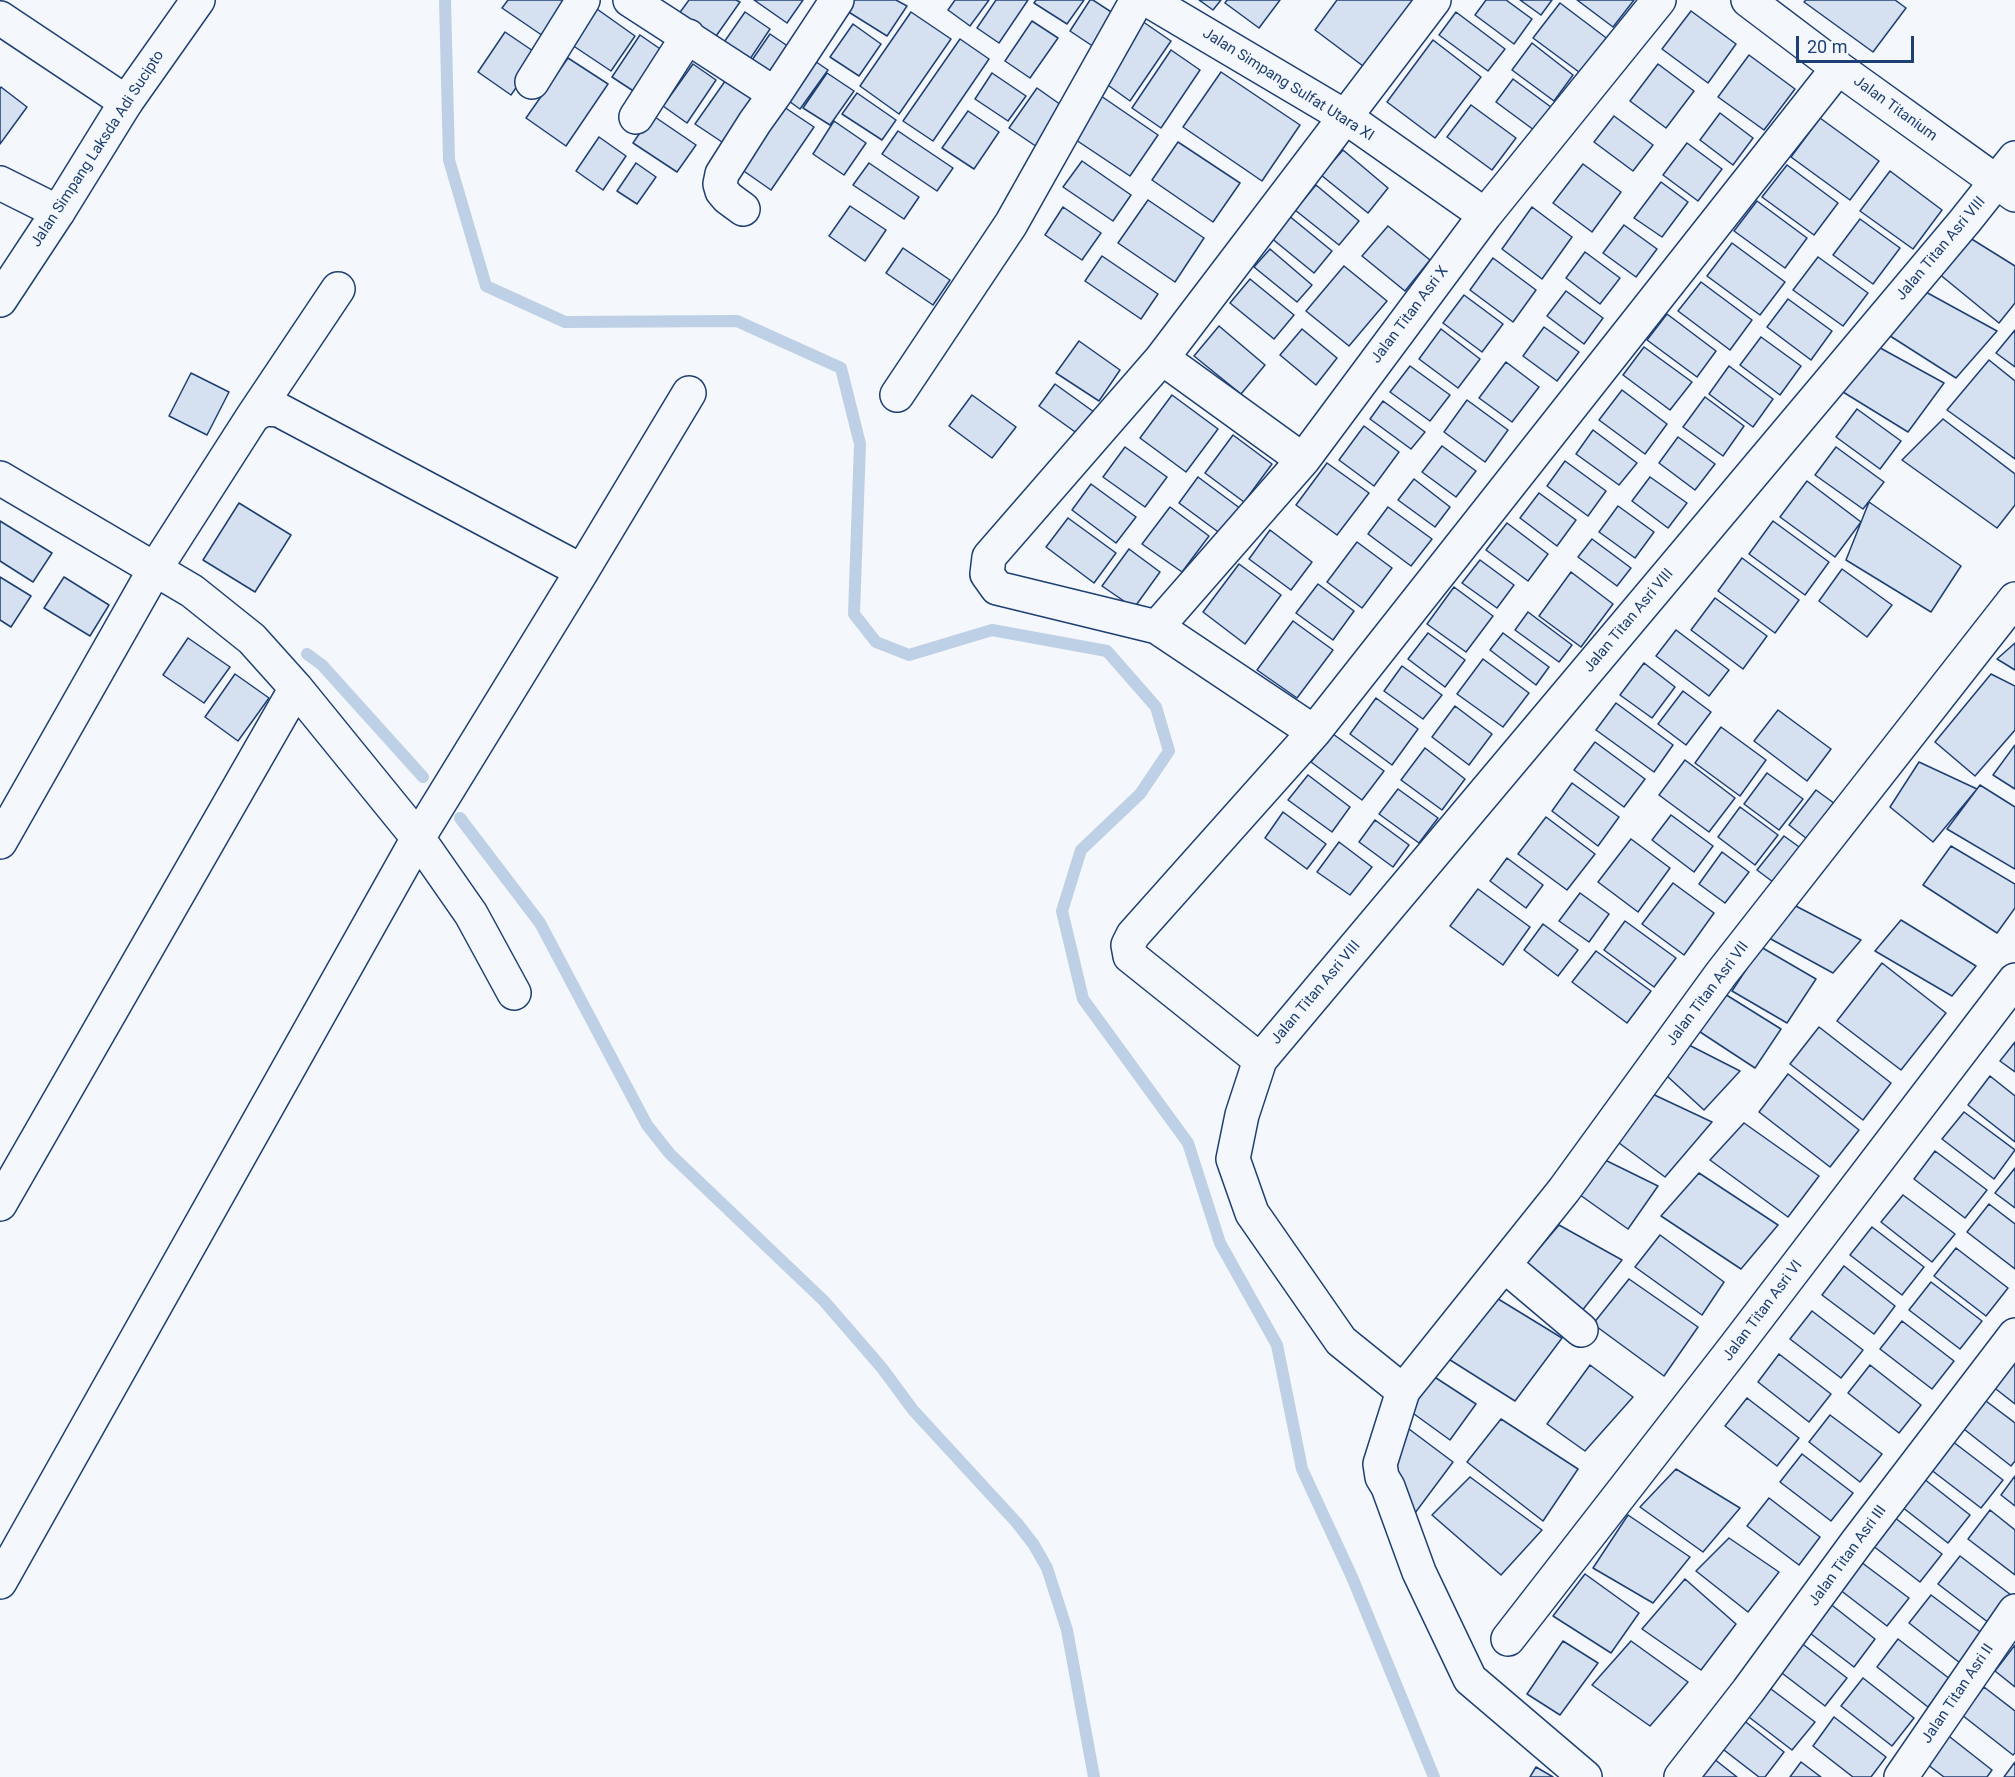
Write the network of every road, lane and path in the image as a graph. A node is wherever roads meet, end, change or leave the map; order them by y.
1 (198, 0) edge
2 (583, 0) edge
3 (630, 0) edge
4 (837, 0) edge
5 (1137, 0) edge
6 (1148, 0) edge
7 (1434, 0) edge
8 (1659, 0) edge
9 (1748, 0) edge
10 (0, 18) edge
11 (688, 36) junction
12 (1838, 68) junction
13 (532, 82) dead end
14 (776, 94) junction
15 (126, 102) junction
16 (1344, 116) junction
17 (636, 117) dead end
18 (2009, 178) edge
19 (0, 183) edge
20 (743, 209) dead end
21 (58, 212) junction
22 (1485, 215) junction
23 (4, 284) edge
24 (338, 289) dead end
25 (1162, 358) junction
26 (689, 393) dead end
27 (897, 395) dead end
28 (253, 416) junction
29 (1303, 460) junction
30 (0, 478) edge
31 (156, 569) junction
32 (582, 571) junction
33 (2015, 599) edge
34 (1157, 627) junction
35 (296, 688) junction
36 (1314, 732) junction
37 (418, 838) junction
38 (0, 842) edge
39 (2015, 980) edge
40 (514, 993) dead end
41 (1260, 1060) junction
42 (0, 1204) edge
43 (1504, 1265) junction
44 (1581, 1330) dead end
45 (2015, 1335) edge
46 (1403, 1391) junction
47 (0, 1582) edge
48 (2015, 1611) edge
49 (1508, 1639) dead end
50 (1585, 1777) edge
51 (1681, 1777) edge
52 (1901, 1777) edge

1 - 15 street, Jalan Simpang Laksda Adi Sucipto
2 - 13 street
3 - 11 street
4 - 14 street
5 - 27 street
6 - 16 street, Jalan Simpang Sulfat Utara XI
7 - 16 street
8 - 22 street, Jalan Titan Asri X
9 - 12 street, Jalan Titanium
10 - 15 street
11 - 14 street
11 - 17 street
12 - 18 street, Jalan Titanium
12 - 36 street
14 - 20 street
15 - 21 street, Jalan Simpang Laksda Adi Sucipto
16 - 22 street, Jalan Simpang Sulfat Utara XI
16 - 25 street
18 - 41 street, Jalan Titan Asri VIII
19 - 21 street
21 - 23 street, Jalan Simpang Laksda Adi Sucipto
22 - 29 street, Jalan Titan Asri X
24 - 28 street
25 - 29 street
25 - 34 street
26 - 32 street
28 - 31 street
28 - 32 street
29 - 34 street, Jalan Titan Asri X
30 - 31 street
31 - 35 street
31 - 38 street
32 - 37 street
33 - 43 street, Jalan Titan Asri VII
34 - 36 street
35 - 37 street
35 - 42 street
36 - 41 street
37 - 40 street
37 - 47 street
39 - 49 street, Jalan Titan Asri VI
41 - 46 street
43 - 44 street
43 - 46 street, Jalan Titan Asri VII
45 - 51 street, Jalan Titan Asri III
46 - 50 street
48 - 52 street, Jalan Titan Asri II

